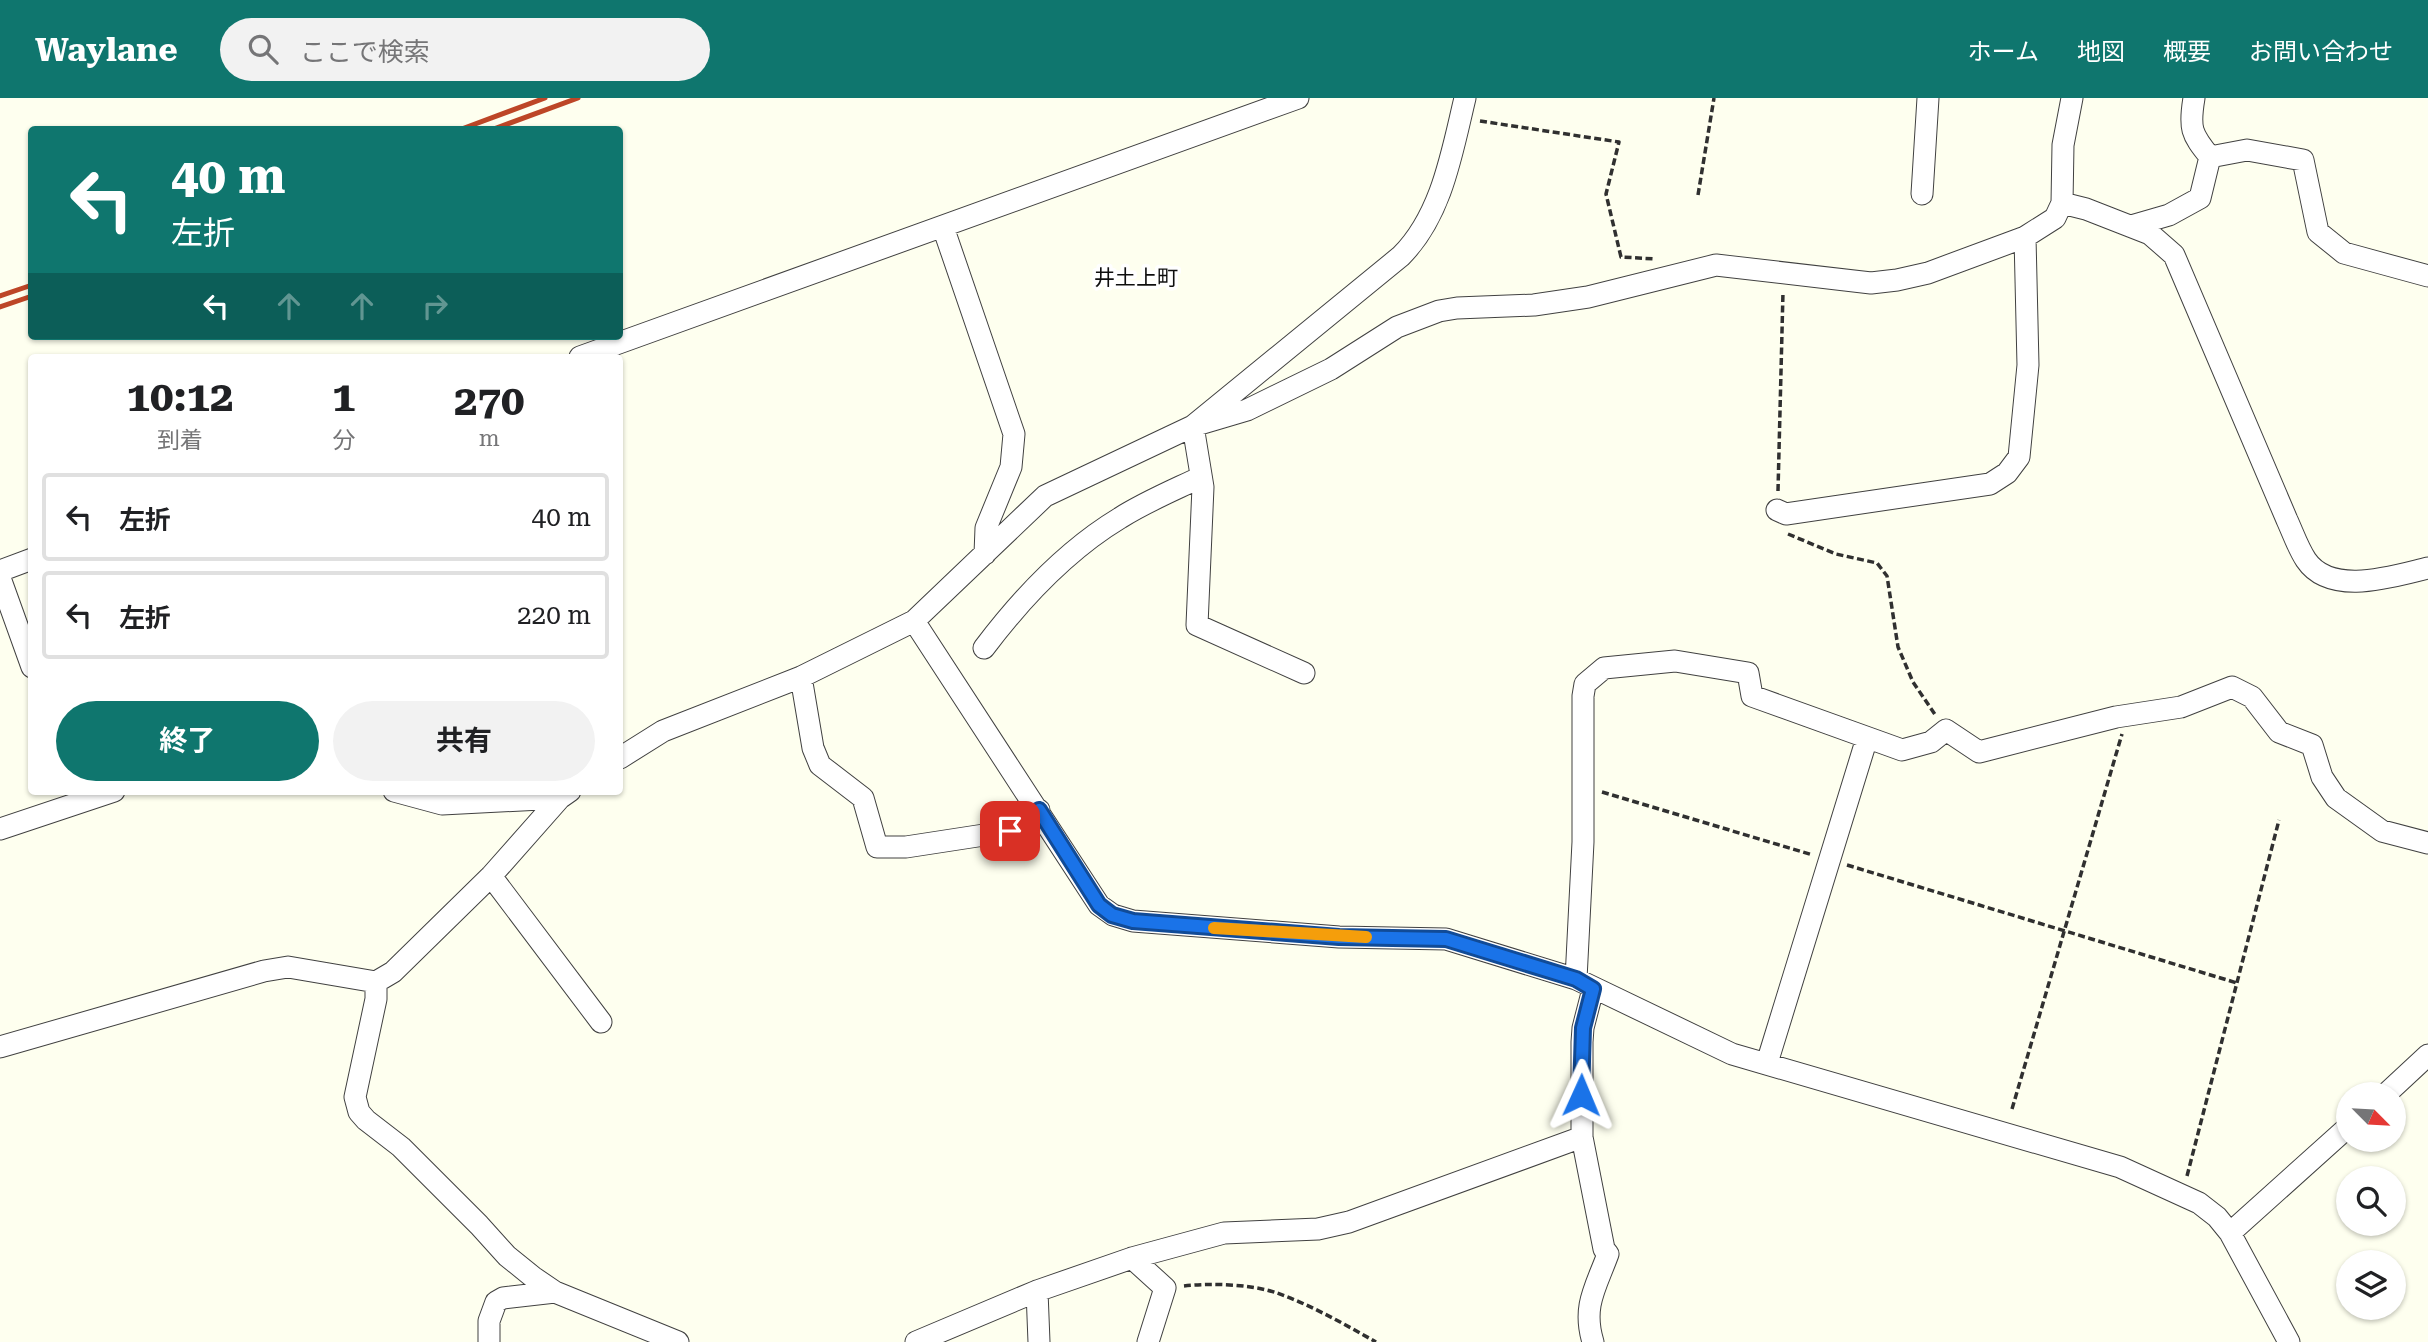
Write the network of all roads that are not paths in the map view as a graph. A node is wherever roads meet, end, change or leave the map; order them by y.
1 (1298, 98) edge
2 (1928, 98) edge
3 (2071, 98) edge
4 (2194, 98) edge
5 (1463, 108) edge
6 (2210, 157) junction
7 (1922, 194) dead end
8 (2062, 202) junction
9 (2131, 226) junction
10 (943, 227) junction
11 (2025, 237) junction
12 (2428, 276) edge
13 (588, 354) edge
14 (1193, 426) junction
15 (1201, 477) junction
16 (1777, 510) dead end
17 (985, 554) junction
18 (28, 560) edge
19 (2428, 568) edge
20 (0, 571) edge
21 (0, 578) edge
22 (914, 621) junction
23 (984, 648) dead end
24 (28, 656) edge
25 (1304, 673) dead end
26 (802, 677) junction
27 (1867, 738) junction
28 (623, 756) edge
29 (409, 795) edge
30 (565, 795) edge
31 (78, 797) edge
32 (1039, 810) junction
33 (0, 829) edge
34 (2428, 843) edge
35 (491, 876) junction
36 (376, 982) junction
37 (1585, 984) junction
38 (601, 1022) dead end
39 (0, 1047) edge
40 (2428, 1055) edge
41 (1767, 1063) junction
42 (2399, 1082) edge
43 (1582, 1137) junction
44 (2336, 1138) edge
45 (2230, 1233) junction
46 (1132, 1258) junction
47 (1037, 1291) junction
48 (555, 1292) junction
49 (489, 1342) edge
50 (678, 1342) edge
51 (916, 1342) edge
52 (1039, 1342) edge
53 (1148, 1342) edge
54 (1593, 1342) edge
55 (2289, 1342) edge

1 - 10 street
2 - 7 street
3 - 8 street
4 - 6 street
5 - 14 street
6 - 9 street
6 - 12 street
8 - 9 street
8 - 11 street
9 - 19 street
10 - 13 street
10 - 17 street
11 - 14 street
11 - 16 street
14 - 15 street
14 - 17 street
15 - 23 street
15 - 25 street
17 - 22 street
18 - 20 street
21 - 24 street
22 - 26 street
22 - 32 street
26 - 28 street
26 - 32 street
27 - 34 street
27 - 37 street
27 - 41 street
29 - 30 street
30 - 35 street
31 - 33 street
32 - 37 street
35 - 36 street
35 - 38 street
36 - 39 street
36 - 48 street
37 - 41 street
37 - 43 street
40 - 42 street
41 - 45 street
43 - 46 street
43 - 54 street
44 - 45 street
45 - 55 street
46 - 47 street
46 - 53 street
47 - 51 street
47 - 52 street
48 - 49 street
48 - 50 street

